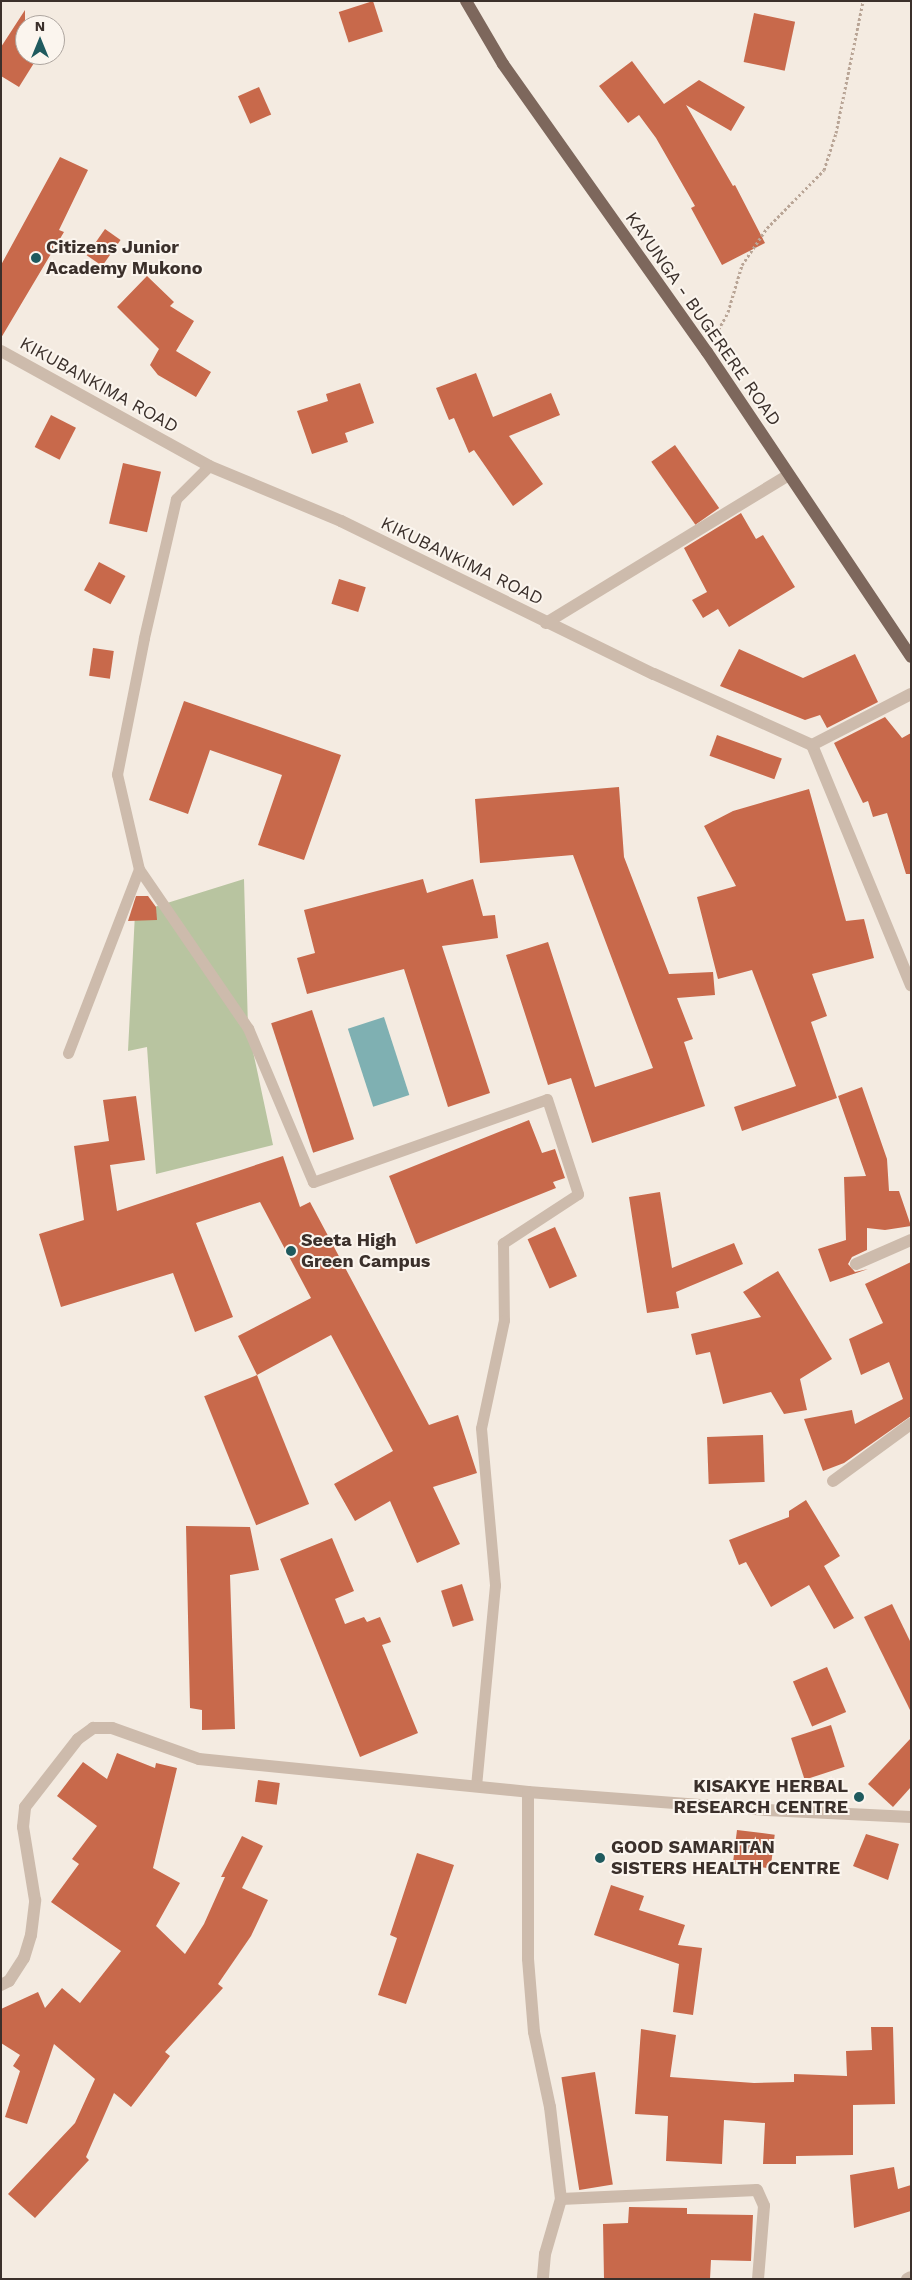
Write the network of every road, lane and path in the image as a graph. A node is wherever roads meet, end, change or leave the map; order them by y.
1 (466, 1) edge
2 (863, 1) edge
3 (1, 350) edge
4 (707, 352) junction
5 (209, 466) junction
6 (788, 474) junction
7 (546, 623) junction
8 (911, 657) edge
9 (911, 694) edge
10 (812, 745) junction
11 (140, 869) junction
12 (911, 985) edge
13 (68, 1052) dead end
14 (911, 1240) edge
15 (856, 1264) dead end
16 (911, 1424) edge
17 (833, 1480) dead end
18 (476, 1785) junction
19 (528, 1792) junction
20 (911, 1818) edge
21 (1, 1985) edge
22 (561, 2199) junction
23 (911, 2277) edge
24 (543, 2279) edge
25 (758, 2279) edge
26 (907, 2279) edge

1 - 4 main road, KAYUNGA - BUGERERE ROAD
2 - 4 path
3 - 5 street, KIKUBANKIMA ROAD
4 - 6 main road, KAYUNGA - BUGERERE ROAD
5 - 7 street, KIKUBANKIMA ROAD
5 - 11 lane
6 - 7 street
6 - 8 main road, KAYUNGA - BUGERERE ROAD
7 - 10 street, KIKUBANKIMA ROAD
9 - 10 street
10 - 12 street
11 - 13 lane
11 - 18 lane
14 - 15 street
16 - 17 street
18 - 19 street
18 - 21 street
19 - 20 street
19 - 22 street
22 - 24 street
22 - 25 street
23 - 26 street

